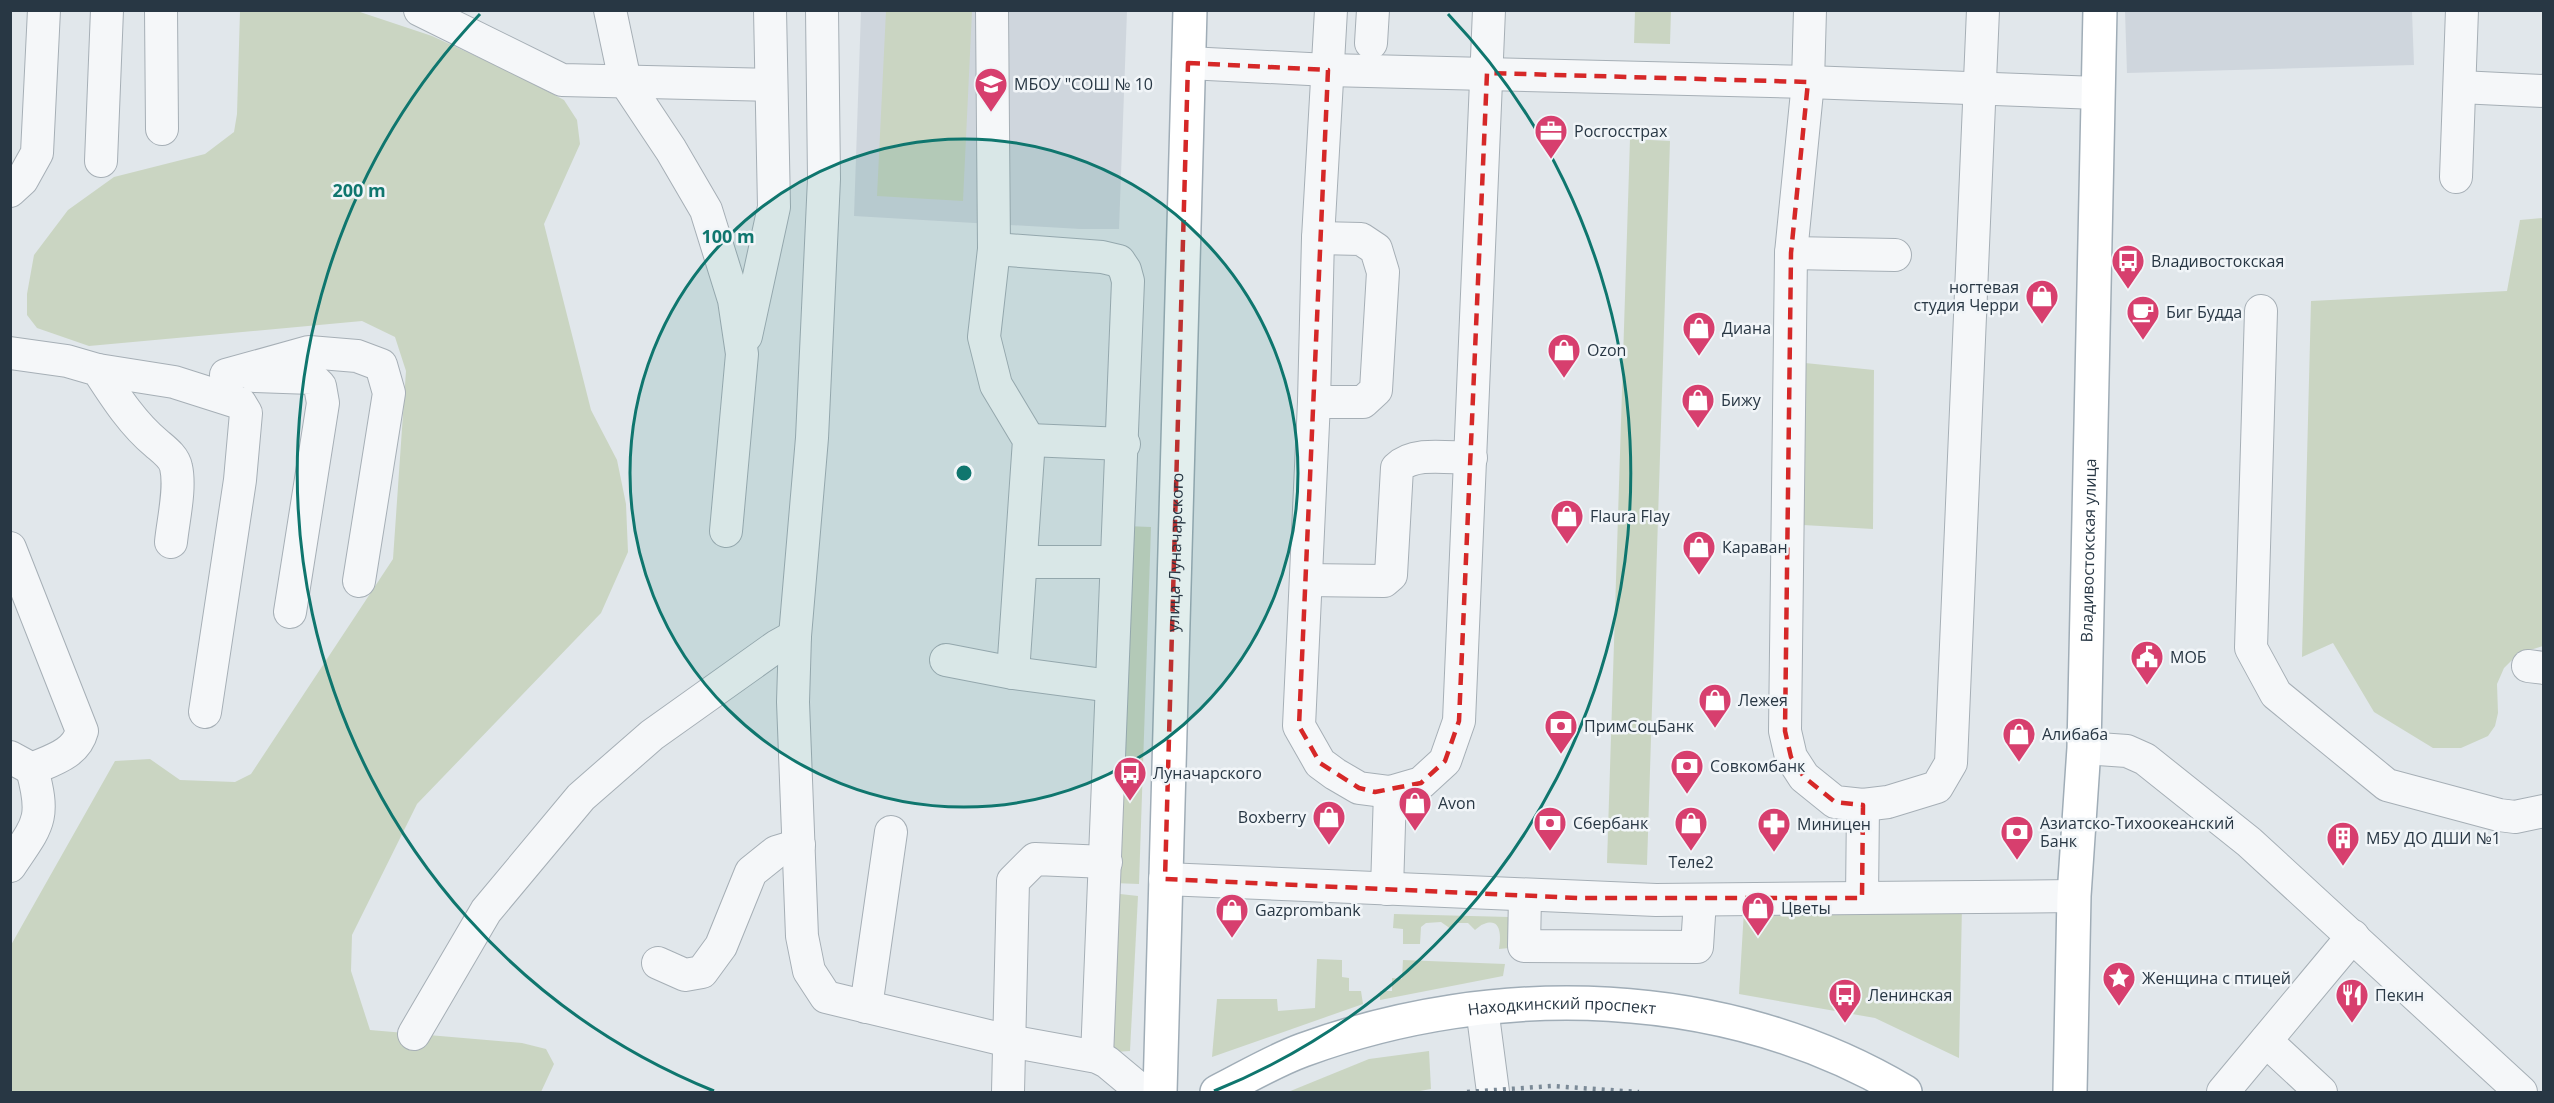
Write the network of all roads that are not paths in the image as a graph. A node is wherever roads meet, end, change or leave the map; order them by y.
1 (44, 10) edge
2 (107, 10) edge
3 (161, 10) edge
4 (420, 10) edge
5 (610, 10) edge
6 (770, 10) edge
7 (822, 10) edge
8 (992, 10) edge
9 (1331, 10) edge
10 (1373, 10) edge
11 (1489, 10) edge
12 (1810, 10) edge
13 (1983, 10) edge
14 (2100, 10) edge
15 (2462, 10) edge
16 (1189, 11) edge
17 (1371, 43) dead end
18 (1188, 63) junction
19 (1328, 70) junction
20 (1487, 73) junction
21 (625, 81) junction
22 (1808, 82) junction
23 (770, 84) junction
24 (2460, 87) junction
25 (1980, 90) junction
26 (2544, 91) edge
27 (2097, 93) junction
28 (162, 129) dead end
29 (101, 161) dead end
30 (2456, 177) dead end
31 (10, 191) edge
32 (1318, 238) junction
33 (994, 249) junction
34 (1791, 253) junction
35 (1895, 255) dead end
36 (2261, 311) dead end
37 (10, 353) edge
38 (742, 354) junction
39 (98, 370) junction
40 (226, 375) junction
41 (174, 382) junction
42 (1314, 402) junction
43 (1029, 440) junction
44 (1124, 444) junction
45 (1471, 458) junction
46 (726, 531) dead end
47 (171, 542) dead end
48 (10, 548) edge
49 (1023, 562) junction
50 (1116, 562) junction
51 (1306, 580) junction
52 (359, 582) dead end
53 (290, 612) dead end
54 (795, 636) junction
55 (946, 660) dead end
56 (1013, 673) junction
57 (1112, 686) junction
58 (205, 712) dead end
59 (2084, 748) junction
60 (21, 763) edge
61 (1390, 792) junction
62 (1863, 805) junction
63 (2544, 811) edge
64 (891, 832) dead end
65 (799, 846) junction
66 (1106, 862) junction
67 (10, 866) edge
68 (1165, 879) junction
69 (1387, 889) junction
70 (1525, 896) junction
71 (2074, 896) junction
72 (1862, 898) junction
73 (1700, 900) junction
74 (2353, 936) junction
75 (658, 963) dead end
76 (866, 1007) junction
77 (1482, 1008) junction
78 (414, 1034) dead end
79 (1009, 1041) junction
80 (2266, 1041) junction
81 (1097, 1058) junction
82 (1008, 1092) edge
83 (1143, 1092) edge
84 (1160, 1092) edge
85 (1217, 1092) edge
86 (1493, 1092) edge
87 (1905, 1092) edge
88 (2070, 1092) edge
89 (2223, 1092) edge
90 (2321, 1092) edge
91 (2521, 1092) edge

1 - 31 street
2 - 29 street
3 - 28 street
4 - 21 street
5 - 21 street
6 - 23 street
7 - 54 street
8 - 33 street
9 - 19 street
10 - 17 street
11 - 20 street
12 - 22 street
13 - 25 street
14 - 27 main road, Владивостокская улица
15 - 24 street
16 - 18 main road, улица Луначарского
18 - 19 street
18 - 68 main road, улица Луначарского
19 - 20 street
19 - 32 street
20 - 22 street
20 - 45 street
21 - 23 street
21 - 38 street
22 - 25 street
22 - 34 street
23 - 38 street
24 - 26 street
24 - 30 street
25 - 27 street
25 - 62 street
27 - 59 main road, Владивостокская улица
32 - 42 street
32 - 42 street
33 - 43 street
33 - 44 street
34 - 35 street
34 - 62 street
36 - 63 street
37 - 39 street
38 - 46 street
39 - 41 street
39 - 47 street
40 - 41 street
40 - 52 street
40 - 53 street
41 - 58 street
42 - 51 street
43 - 44 street
43 - 49 street
44 - 50 street
45 - 51 street
45 - 61 street
48 - 60 street
49 - 50 street
49 - 56 street
50 - 57 street
51 - 61 street
54 - 65 street
54 - 78 street
55 - 56 street
56 - 57 street
57 - 66 street
59 - 71 main road, Владивостокская улица
59 - 74 street
60 - 67 street
61 - 69 street
62 - 72 street
64 - 76 street
65 - 75 street
65 - 76 street
66 - 79 street
66 - 81 street
68 - 69 street
68 - 84 main road, улица Луначарского
69 - 70 street
70 - 73 street
70 - 73 street
71 - 72 street
71 - 88 main road, Владивостокская улица
72 - 73 street
74 - 80 street
74 - 91 street
76 - 79 street
77 - 85 main road, Находкинский проспект
77 - 86 street
77 - 87 main road, Находкинский проспект
79 - 81 street
79 - 82 street
80 - 89 street
80 - 90 street
81 - 83 street

